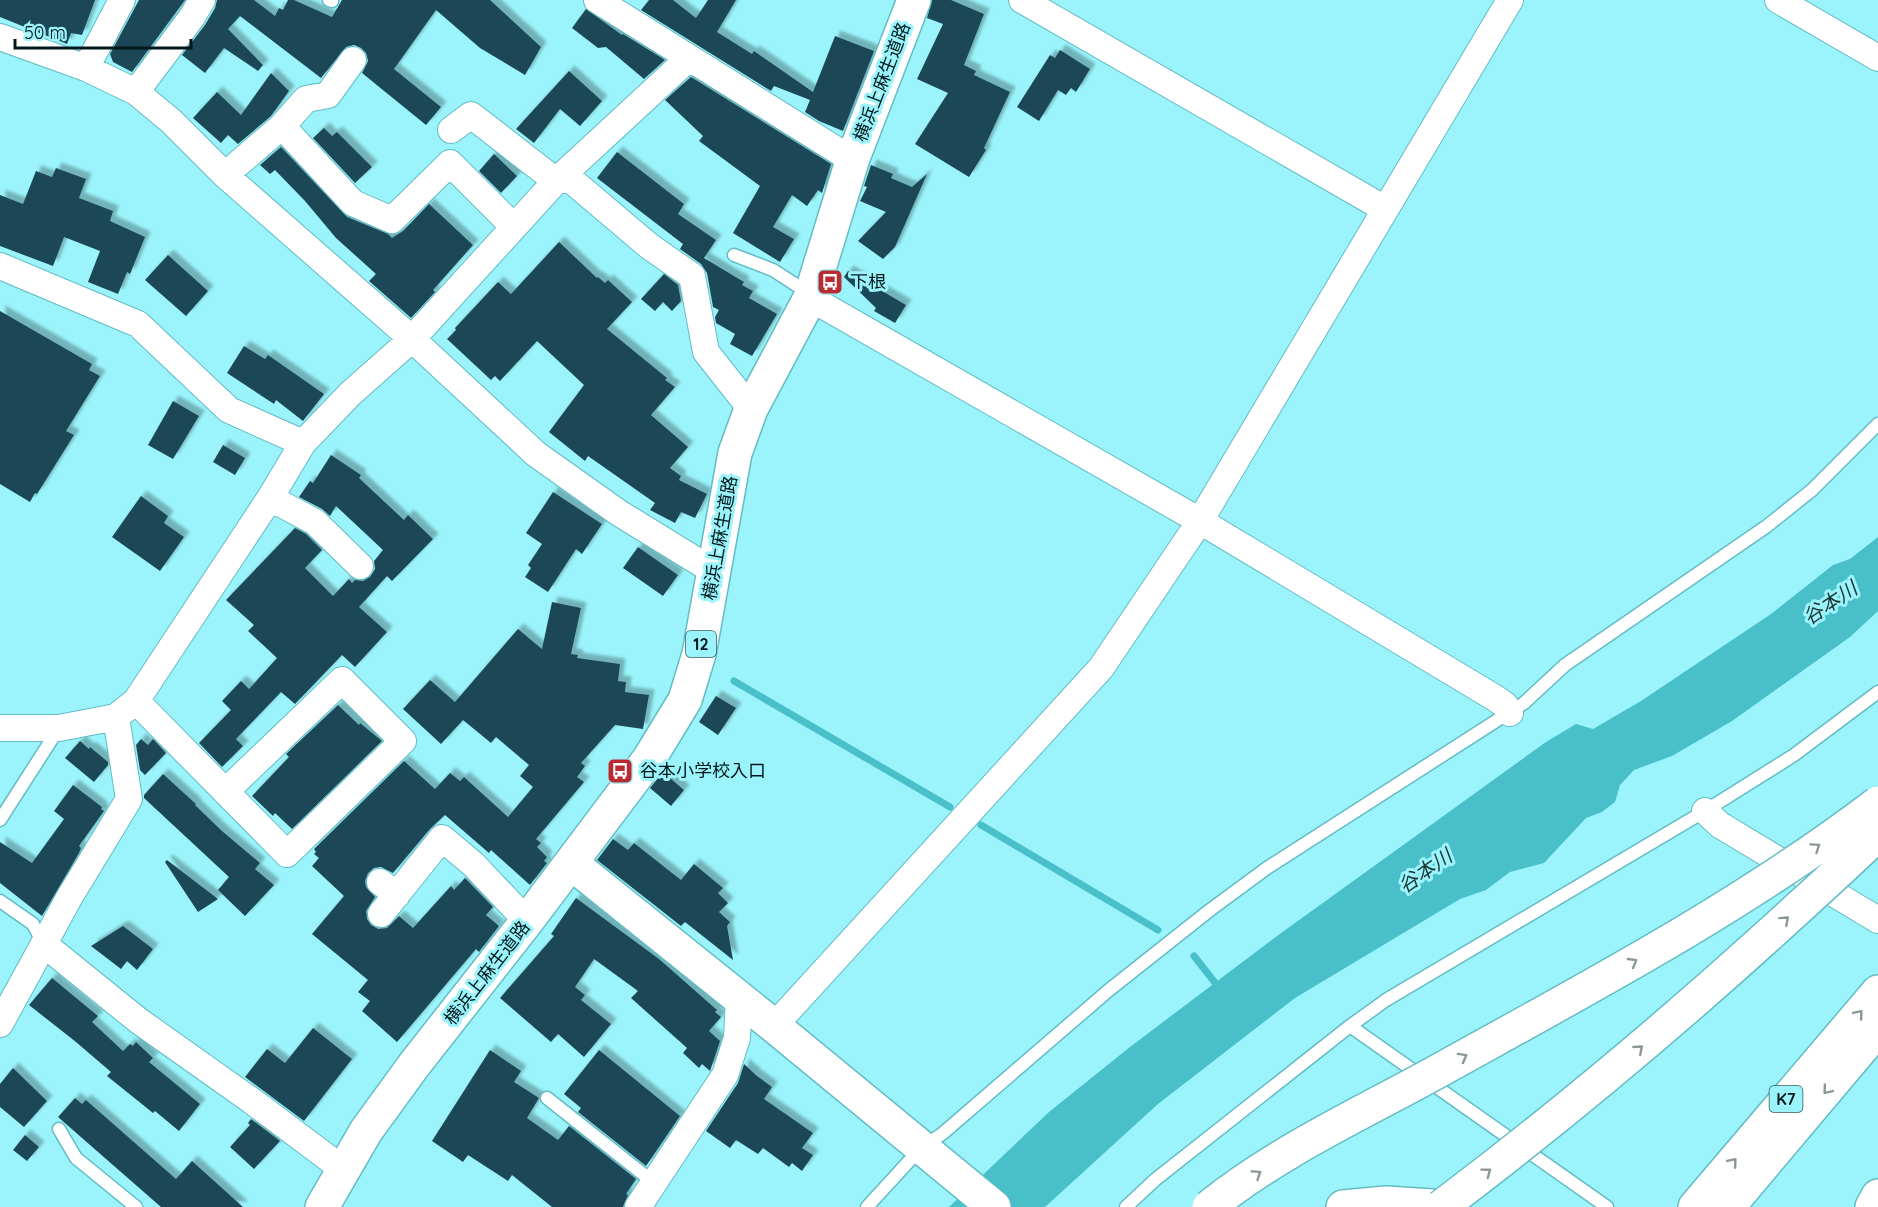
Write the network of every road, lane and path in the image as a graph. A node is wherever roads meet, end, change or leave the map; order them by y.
1 (122, 0) edge
2 (202, 0) edge
3 (597, 0) edge
4 (914, 0) edge
5 (1022, 0) edge
6 (1510, 0) edge
7 (1778, 0) edge
8 (0, 37) edge
9 (688, 58) junction
10 (1878, 58) edge
11 (352, 60) dead end
12 (86, 68) junction
13 (136, 92) junction
14 (282, 126) junction
15 (451, 130) dead end
16 (853, 158) junction
17 (225, 175) junction
18 (556, 181) junction
19 (1385, 209) junction
20 (514, 227) junction
21 (734, 255) dead end
22 (0, 266) edge
23 (810, 296) junction
24 (412, 339) junction
25 (751, 409) junction
26 (1878, 424) edge
27 (303, 443) junction
28 (270, 498) junction
29 (1200, 521) junction
30 (360, 566) dead end
31 (715, 572) junction
32 (1878, 692) edge
33 (136, 700) junction
34 (1510, 713) junction
35 (116, 717) junction
36 (0, 728) edge
37 (59, 728) junction
38 (226, 791) junction
39 (1878, 803) edge
40 (1705, 812) junction
41 (0, 820) edge
42 (1878, 834) edge
43 (571, 863) junction
44 (386, 897) dead end
45 (0, 901) edge
46 (1878, 920) edge
47 (527, 921) junction
48 (45, 945) junction
49 (1878, 992) edge
50 (739, 997) junction
51 (0, 1024) edge
52 (774, 1026) junction
53 (1350, 1026) junction
54 (1878, 1029) edge
55 (547, 1098) dead end
56 (59, 1129) dead end
57 (926, 1151) junction
58 (344, 1170) junction
59 (652, 1182) junction
60 (1878, 1196) edge
61 (136, 1207) edge
62 (322, 1207) edge
63 (638, 1207) edge
64 (867, 1207) edge
65 (994, 1207) edge
66 (1126, 1207) edge
67 (1209, 1207) edge
68 (1343, 1207) edge
69 (1441, 1207) edge
70 (1448, 1207) edge
71 (1608, 1207) edge
72 (1695, 1207) edge
73 (1728, 1207) edge
74 (1872, 1207) edge

1 - 12 street
2 - 13 street
3 - 9 street
4 - 16 main road, 横浜上麻生道路 / 12
5 - 19 street
6 - 19 street
7 - 10 street
8 - 12 street
9 - 16 street
9 - 18 street
11 - 14 street
12 - 13 street
13 - 17 street
14 - 17 street
14 - 20 street
15 - 18 street
16 - 23 main road, 横浜上麻生道路 / 12
17 - 24 street
18 - 20 street
18 - 25 street
19 - 29 street
20 - 24 street
21 - 23 lane
22 - 27 street
23 - 25 main road, 横浜上麻生道路 / 12
23 - 29 street
24 - 27 street
24 - 31 street
25 - 31 main road, 横浜上麻生道路 / 12
26 - 34 lane
27 - 28 street
28 - 30 street
28 - 33 street
29 - 34 street
29 - 52 street
31 - 43 main road, 横浜上麻生道路 / 12
32 - 40 lane
33 - 35 street
33 - 38 street
34 - 57 lane
35 - 37 street
35 - 48 street
36 - 37 street
37 - 41 lane
38 - 38 street
67 -> 39 main road, bridge
40 - 46 street
40 - 53 lane
69 -> 42 main road, bridge
43 - 47 main road, 横浜上麻生道路 / 12
43 - 50 main road
44 - 47 street
45 - 48 lane
47 - 58 main road, 横浜上麻生道路 / 12
48 - 51 street
48 - 58 street
72 -> 49 main road, K7
50 - 52 main road
50 - 59 street
52 - 57 main road
53 - 66 lane
53 - 71 lane
54 -> 73 main road, K7
55 - 59 lane
56 - 61 lane
57 - 64 lane
57 - 65 main road
58 - 62 main road, 横浜上麻生道路 / 12
59 - 63 street
60 - 74 main road
68 - 70 main road

